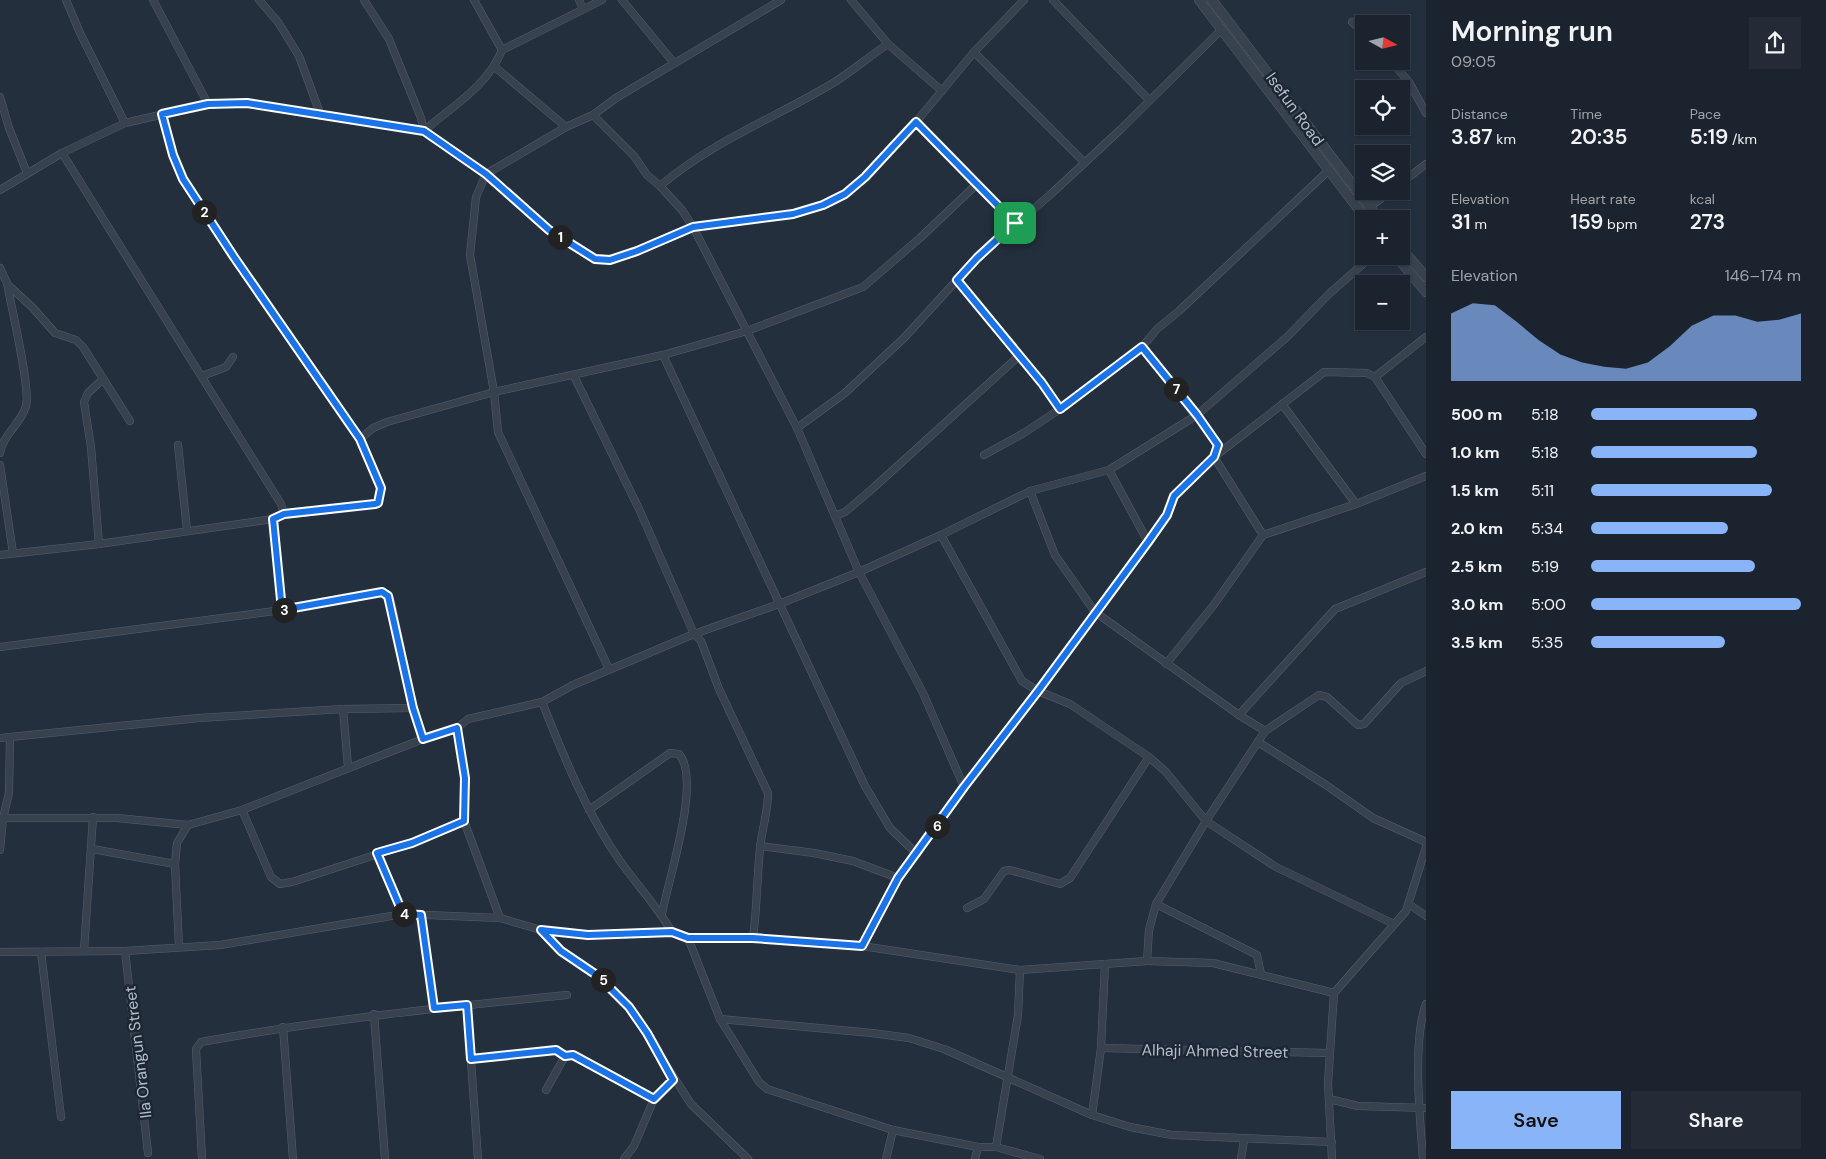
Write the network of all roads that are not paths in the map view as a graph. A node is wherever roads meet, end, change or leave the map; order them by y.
1 (66, 0) edge
2 (153, 0) edge
3 (259, 0) edge
4 (364, 0) edge
5 (474, 0) edge
6 (579, 0) edge
7 (602, 0) edge
8 (622, 0) edge
9 (781, 0) edge
10 (851, 0) edge
11 (1024, 0) edge
12 (1053, 0) edge
13 (1199, 0) edge
14 (1212, 0) edge
15 (583, 9) junction
16 (1352, 22) dead end
17 (1355, 25) edge
18 (1222, 29) junction
19 (888, 44) junction
20 (502, 50) junction
21 (974, 52) junction
22 (674, 63) junction
23 (495, 67) junction
24 (1399, 70) edge
25 (942, 91) junction
26 (0, 97) edge
27 (1149, 100) junction
28 (208, 104) junction
29 (1426, 113) edge
30 (162, 114) junction
31 (593, 115) junction
32 (321, 116) junction
33 (916, 122) junction
34 (125, 123) junction
35 (566, 127) junction
36 (424, 131) junction
37 (62, 153) junction
38 (1084, 162) junction
39 (1426, 164) edge
40 (1328, 171) junction
41 (27, 173) junction
42 (486, 174) junction
43 (1410, 176) edge
44 (977, 184) junction
45 (660, 186) junction
46 (0, 190) edge
47 (1379, 200) edge
48 (1370, 207) junction
49 (1359, 210) edge
50 (1372, 210) edge
51 (1015, 223) junction
52 (693, 227) junction
53 (1410, 258) edge
54 (1362, 265) edge
55 (1404, 265) edge
56 (0, 268) edge
57 (1426, 277) edge
58 (957, 280) junction
59 (7, 283) junction
60 (1426, 292) edge
61 (748, 331) junction
62 (1426, 337) edge
63 (1142, 347) junction
64 (663, 355) junction
65 (1019, 356) junction
66 (233, 357) dead end
67 (202, 376) junction
68 (574, 376) junction
69 (1375, 377) junction
70 (103, 379) junction
71 (494, 392) junction
72 (1282, 404) junction
73 (1060, 409) junction
74 (1197, 415) junction
75 (130, 421) dead end
76 (797, 428) junction
77 (360, 439) junction
78 (178, 445) dead end
79 (0, 453) edge
80 (1426, 454) edge
81 (984, 455) dead end
82 (1214, 457) junction
83 (0, 465) edge
84 (1109, 470) junction
85 (1426, 476) edge
86 (1030, 491) junction
87 (1356, 504) junction
88 (284, 514) junction
89 (835, 516) junction
90 (273, 519) junction
91 (187, 530) junction
92 (1263, 534) junction
93 (941, 535) junction
94 (1148, 542) junction
95 (99, 544) junction
96 (13, 553) junction
97 (0, 554) edge
98 (858, 572) junction
99 (1426, 572) edge
100 (779, 604) junction
101 (282, 610) junction
102 (1095, 612) junction
103 (694, 634) junction
104 (0, 647) edge
105 (1166, 664) junction
106 (609, 670) junction
107 (1426, 671) edge
108 (1038, 691) junction
109 (542, 702) junction
110 (413, 708) junction
111 (343, 709) junction
112 (1239, 715) junction
113 (457, 728) junction
114 (1265, 731) junction
115 (10, 737) junction
116 (0, 738) edge
117 (423, 739) junction
118 (1258, 742) junction
119 (1149, 757) junction
120 (348, 768) junction
121 (964, 787) junction
122 (242, 810) junction
123 (589, 810) junction
124 (93, 817) junction
125 (464, 821) junction
126 (1206, 821) junction
127 (2, 823) edge
128 (188, 824) junction
129 (1426, 842) edge
130 (760, 846) junction
131 (1426, 847) edge
132 (92, 849) junction
133 (0, 850) edge
134 (377, 853) junction
135 (917, 854) junction
136 (175, 864) junction
137 (898, 878) junction
138 (1156, 904) junction
139 (1410, 905) junction
140 (967, 908) dead end
141 (403, 914) junction
142 (662, 914) junction
143 (421, 915) junction
144 (1426, 916) edge
145 (500, 918) junction
146 (1394, 924) junction
147 (541, 930) junction
148 (672, 932) junction
149 (688, 938) junction
150 (753, 938) junction
151 (862, 946) junction
152 (179, 947) junction
153 (84, 950) junction
154 (125, 951) junction
155 (0, 952) edge
156 (42, 952) junction
157 (1147, 961) junction
158 (1105, 964) junction
159 (1020, 970) junction
160 (1261, 974) junction
161 (1334, 993) junction
162 (567, 995) dead end
163 (1426, 1004) edge
164 (467, 1005) junction
165 (434, 1008) junction
166 (374, 1014) junction
167 (720, 1019) junction
168 (283, 1027) junction
169 (1101, 1048) junction
170 (1329, 1053) junction
171 (565, 1056) junction
172 (471, 1059) junction
173 (1008, 1077) junction
174 (673, 1080) junction
175 (546, 1090) dead end
176 (654, 1099) junction
177 (1328, 1099) junction
178 (1423, 1108) edge
179 (1092, 1115) junction
180 (61, 1117) dead end
181 (893, 1130) junction
182 (1244, 1140) junction
183 (1332, 1142) junction
184 (978, 1146) junction
185 (996, 1147) junction
186 (148, 1153) dead end
187 (202, 1159) edge
188 (293, 1159) edge
189 (385, 1159) edge
190 (478, 1159) edge
191 (624, 1159) edge
192 (748, 1159) edge
193 (886, 1159) edge
194 (975, 1159) edge
195 (1040, 1159) edge
196 (1241, 1159) edge
197 (1332, 1159) edge
198 (1423, 1159) edge

1 - 34 street
2 - 28 street
3 - 32 street
4 - 36 street
5 - 20 street
6 - 15 street
7 - 15 street
8 - 22 street
9 - 22 street
10 - 19 street
11 - 21 street
12 - 27 street
13 - 18 street, Isefun Road
14 - 48 street, Isefun Road
15 - 20 street
16 - 17 street
18 - 27 street
18 - 40 street, Isefun Road
19 - 25 street
19 - 45 street
20 - 23 street
21 - 25 street
21 - 38 street
22 - 31 street
23 - 35 street
23 - 36 street
24 - 29 street
25 - 33 street
26 - 41 street
27 - 38 street
28 - 30 street
28 - 32 street
30 - 34 street
30 - 77 street
31 - 35 street
31 - 45 street
32 - 36 street
33 - 44 street
33 - 52 street
34 - 37 street
35 - 42 street
36 - 42 street
37 - 41 street
37 - 67 street
38 - 51 street
39 - 43 street
40 - 49 street, Isefun Road
40 - 63 street
41 - 46 street
42 - 52 street
42 - 71 street
44 - 51 street
44 - 61 street
45 - 52 street
47 - 48 street
48 - 50 street, Isefun Road
51 - 58 street
52 - 61 street
53 - 57 street
54 - 74 street
55 - 60 street
56 - 59 street
58 - 65 street
58 - 76 street
59 - 70 street
59 - 79 street
61 - 64 street
61 - 76 street
62 - 69 street
63 - 73 street
63 - 74 street
64 - 68 street
64 - 100 street
65 - 73 street
65 - 89 street
66 - 67 street
67 - 88 street
68 - 71 street
68 - 103 street
69 - 72 street
69 - 80 street
70 - 75 street
70 - 95 street
71 - 77 street
71 - 106 street
72 - 82 street
72 - 87 street
73 - 81 street
74 - 82 street
74 - 84 street
76 - 89 street
77 - 88 street
78 - 91 street
82 - 92 street
82 - 94 street
83 - 96 street
84 - 86 street
84 - 94 street
85 - 87 street
86 - 93 street
86 - 102 street
87 - 92 street
88 - 90 street
89 - 98 street
90 - 91 street
90 - 101 street
91 - 95 street
92 - 105 street
93 - 98 street
93 - 108 street
94 - 102 street
95 - 96 street
96 - 97 street
98 - 100 street
98 - 121 street
99 - 112 street
100 - 103 street
100 - 135 street
101 - 104 street
101 - 110 street
102 - 105 street
102 - 108 street
103 - 106 street
103 - 130 street
105 - 112 street
106 - 109 street
107 - 114 street
108 - 119 street
108 - 121 street
109 - 113 street
109 - 123 street
110 - 111 street
110 - 117 street
111 - 115 street
111 - 120 street
112 - 114 street
113 - 117 street
113 - 125 street
114 - 118 street
115 - 116 street
115 - 127 street
117 - 120 street
118 - 126 street
118 - 129 street
119 - 126 street
119 - 140 street
120 - 122 street
121 - 135 street
122 - 128 street
122 - 134 street
123 - 142 street
123 - 142 street
124 - 127 street
124 - 128 street
124 - 132 street
125 - 134 street
125 - 145 street
126 - 138 street
126 - 146 street
127 - 133 street
128 - 136 street
130 - 137 street
130 - 150 street
131 - 139 street
132 - 136 street
132 - 153 street
134 - 141 street
135 - 137 street
136 - 152 street
137 - 151 street
138 - 157 street
138 - 160 street
139 - 144 street
139 - 146 street
141 - 143 street
141 - 152 street
142 - 148 street
143 - 145 street
143 - 165 street
145 - 147 street
146 - 161 street
147 - 148 street
147 - 174 street
148 - 149 street
149 - 150 street
149 - 167 street
150 - 151 street
151 - 159 street
152 - 154 street
153 - 154 street
153 - 156 street
154 - 186 street, Ila Orangun Street
155 - 156 street
156 - 180 street
157 - 158 street
157 - 160 street
158 - 159 street
158 - 169 street
159 - 173 street
160 - 161 street
161 - 170 street
162 - 164 street
163 - 178 street
164 - 165 street
164 - 172 street
165 - 166 street
166 - 168 street
166 - 189 street
167 - 173 street
167 - 181 street
168 - 187 street
168 - 188 street
169 - 170 street, Alhaji Ahmed Street
169 - 179 street
170 - 177 street
171 - 172 street
171 - 175 street
171 - 176 street
172 - 190 street
173 - 179 street
173 - 185 street
174 - 176 street
174 - 192 street
176 - 191 street
177 - 178 street
177 - 183 street
178 - 198 street
179 - 182 street
181 - 184 street
181 - 193 street
182 - 183 street
182 - 196 street
183 - 197 street
184 - 185 street
184 - 194 street
185 - 195 street

